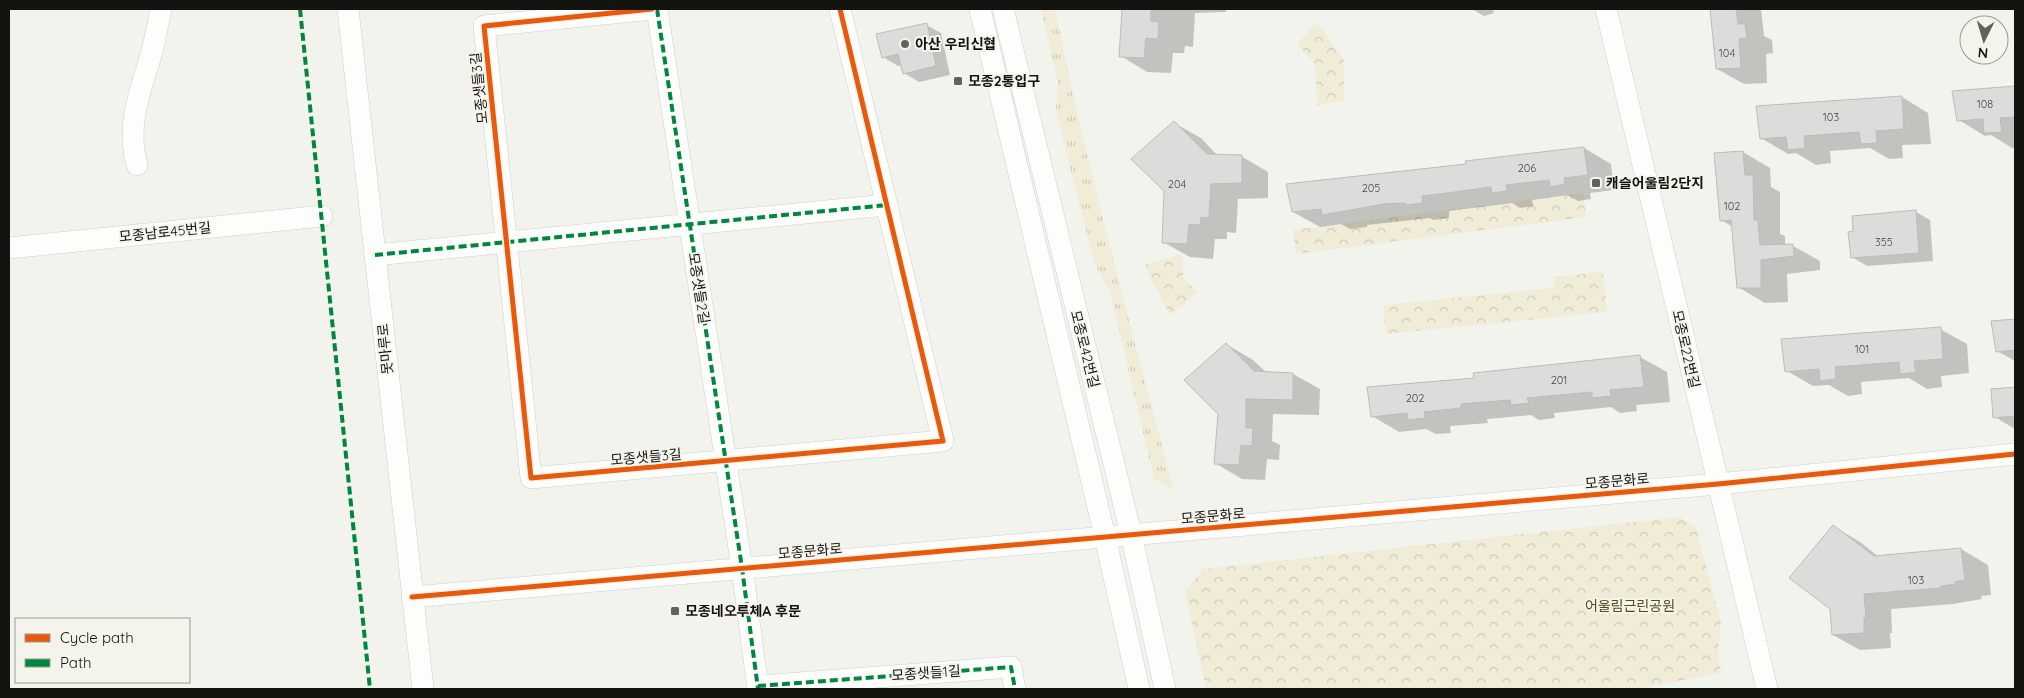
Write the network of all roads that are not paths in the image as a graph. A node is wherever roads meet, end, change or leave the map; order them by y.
1 (161, 9) edge
2 (348, 9) edge
3 (652, 9) edge
4 (657, 9) edge
5 (840, 9) edge
6 (980, 9) edge
7 (1003, 9) edge
8 (1606, 9) edge
9 (137, 165) dead end
10 (887, 205) junction
11 (322, 216) dead end
12 (690, 224) junction
13 (506, 243) junction
14 (9, 248) edge
15 (375, 255) junction
16 (2015, 454) edge
17 (726, 461) junction
18 (1718, 484) junction
19 (1131, 534) junction
20 (1105, 537) junction
21 (742, 568) junction
22 (412, 597) junction
23 (758, 687) edge
24 (423, 689) edge
25 (1016, 689) edge
26 (1139, 689) edge
27 (1165, 689) edge
28 (1767, 689) edge

1 - 9 street
2 - 15 street, 못마루로
3 - 13 street, 모종샛들3길
4 - 12 street, 모종샛들2길
5 - 10 street, 모종샛들3길
6 - 20 street, 모종로42번길
7 - 19 street, 모종로42번길
8 - 18 street, 모종로22번길
10 - 12 street
10 - 17 street, 모종샛들3길
11 - 14 street, 모종남로45번길
12 - 13 street
12 - 17 street, 모종샛들2길
13 - 15 street
13 - 17 street, 모종샛들3길
15 - 22 street, 못마루로
16 - 18 street, 모종문화로
17 - 21 street, 모종샛들2길
18 - 19 street, 모종문화로
18 - 28 street, 모종로22번길
19 - 20 street, 모종문화로
19 - 27 street, 모종로42번길
20 - 21 street, 모종문화로
20 - 26 street, 모종로42번길
21 - 22 street, 모종문화로
21 - 23 street, 모종샛들1길
22 - 24 street, 못마루로
23 - 25 street, 모종샛들1길

